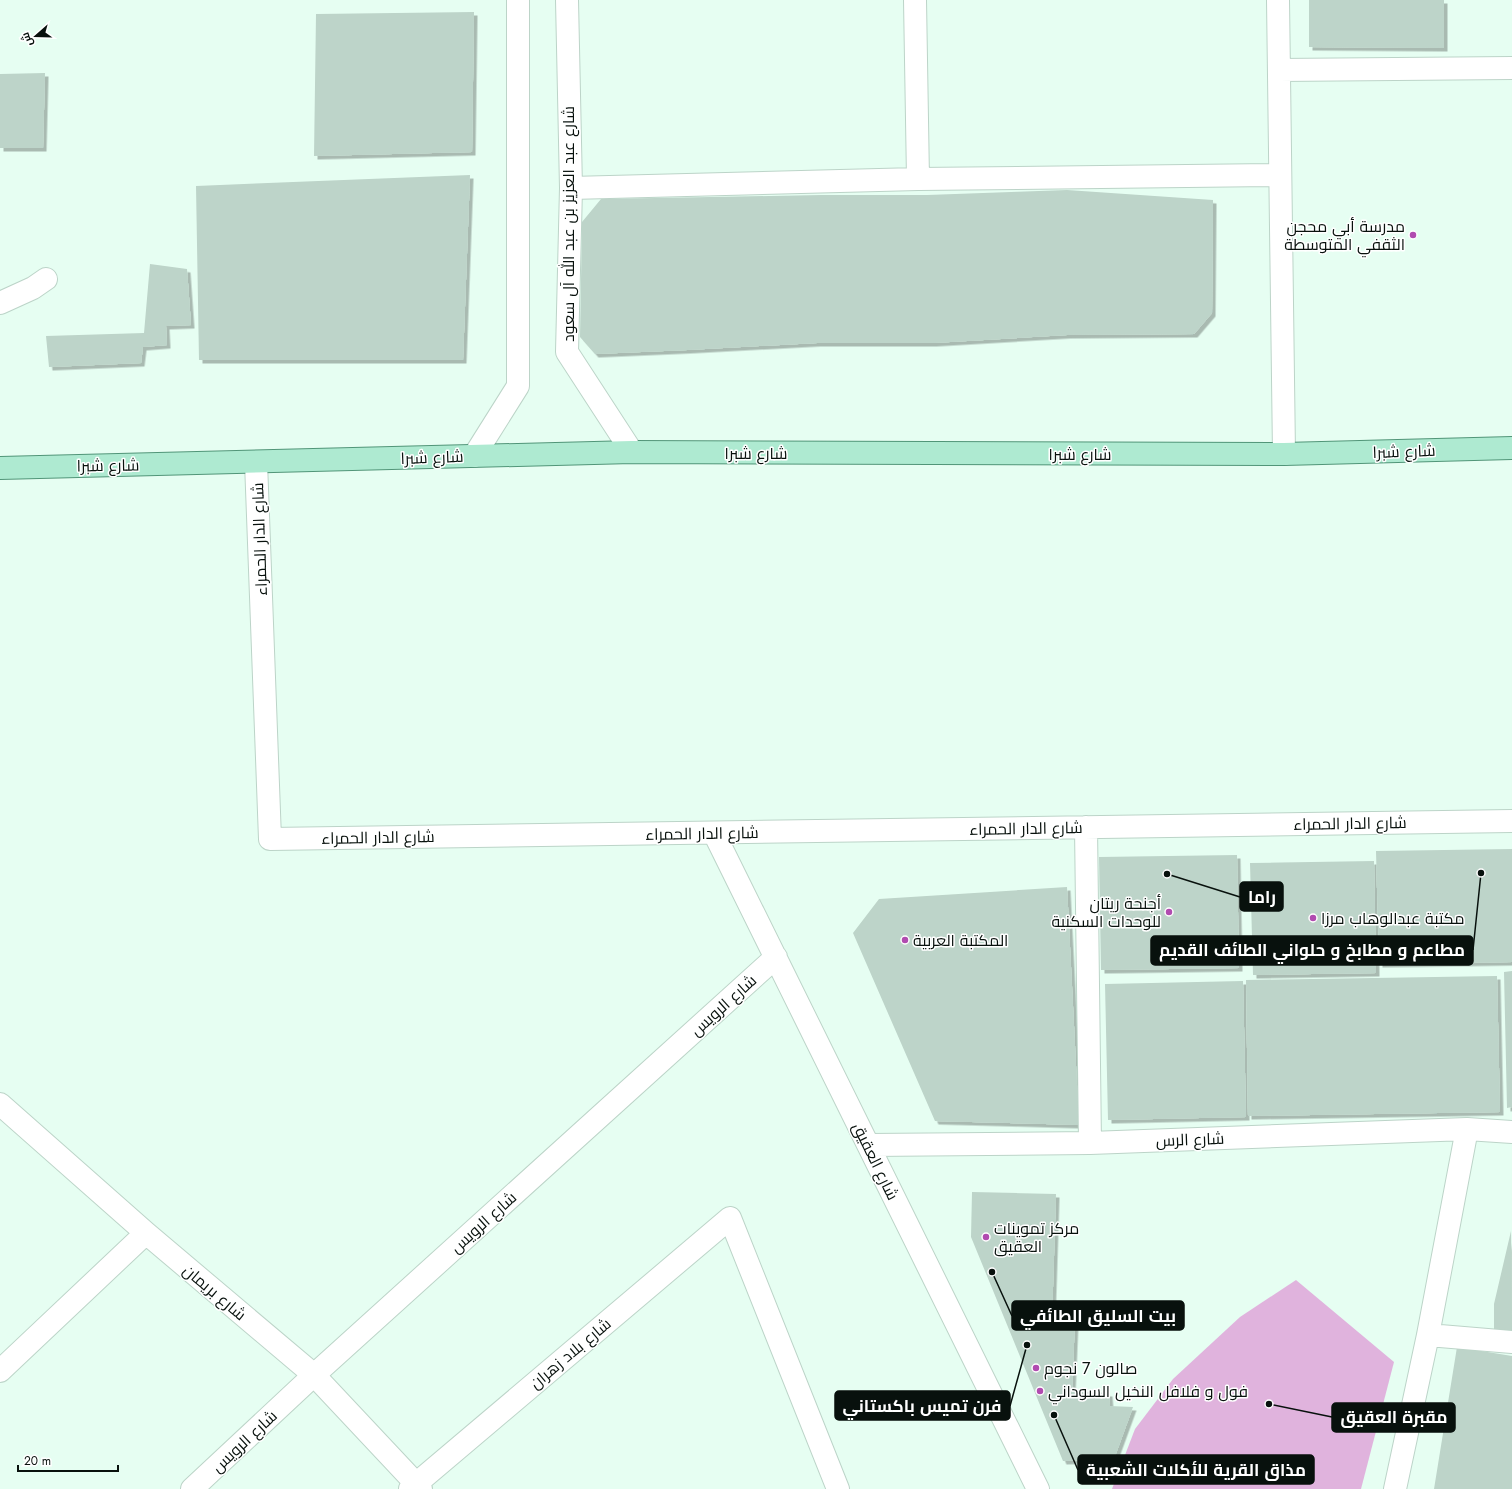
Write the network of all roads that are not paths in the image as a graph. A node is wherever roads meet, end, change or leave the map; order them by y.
1 (518, 0) edge
2 (567, 0) edge
3 (915, 0) edge
4 (1278, 0) edge
5 (1512, 68) edge
6 (1279, 70) junction
7 (1280, 175) junction
8 (918, 179) junction
9 (571, 188) junction
10 (46, 279) dead end
11 (0, 303) edge
12 (1512, 448) edge
13 (632, 452) junction
14 (1284, 454) junction
15 (474, 456) junction
16 (256, 462) junction
17 (0, 468) edge
18 (1512, 821) edge
19 (1086, 827) junction
20 (714, 833) junction
21 (776, 957) junction
22 (0, 1104) edge
23 (1467, 1129) junction
24 (1512, 1132) edge
25 (1090, 1143) junction
26 (869, 1145) junction
27 (146, 1233) junction
28 (1428, 1335) junction
29 (1512, 1342) edge
30 (0, 1371) edge
31 (314, 1375) junction
32 (416, 1487) edge
33 (835, 1487) edge
34 (192, 1489) edge
35 (1038, 1489) edge
36 (1395, 1489) edge

1 - 15 street
2 - 9 street, شارع عبد العزيز بن عبد الله آل سعود
3 - 8 street
4 - 6 street
5 - 6 street
6 - 7 street
7 - 8 street
7 - 14 street
8 - 9 street
9 - 13 street, شارع عبد العزيز بن عبد الله آل سعود
10 - 11 street
12 - 14 main road, شارع شبرا
13 - 14 main road, شارع شبرا
13 - 15 main road, شارع شبرا
15 - 16 main road, شارع شبرا
16 - 17 main road, شارع شبرا
16 - 20 street, شارع الدار الحمراء
18 - 19 street, شارع الدار الحمراء
19 - 20 street, شارع الدار الحمراء
19 - 25 street
20 - 21 street, شارع العقيق
21 - 26 street, شارع العقيق
21 - 31 street, شارع الرويس
22 - 27 street, شارع بريمان
23 - 24 street, شارع الرس
23 - 25 street, شارع الرس
23 - 28 street
25 - 26 street, شارع الرس
26 - 35 street, شارع العقيق
27 - 30 street
27 - 31 street, شارع بريمان
28 - 29 street
28 - 36 street
31 - 32 street, شارع بريمان
31 - 34 street, شارع الرويس
32 - 33 street, شارع بلاد زهران

